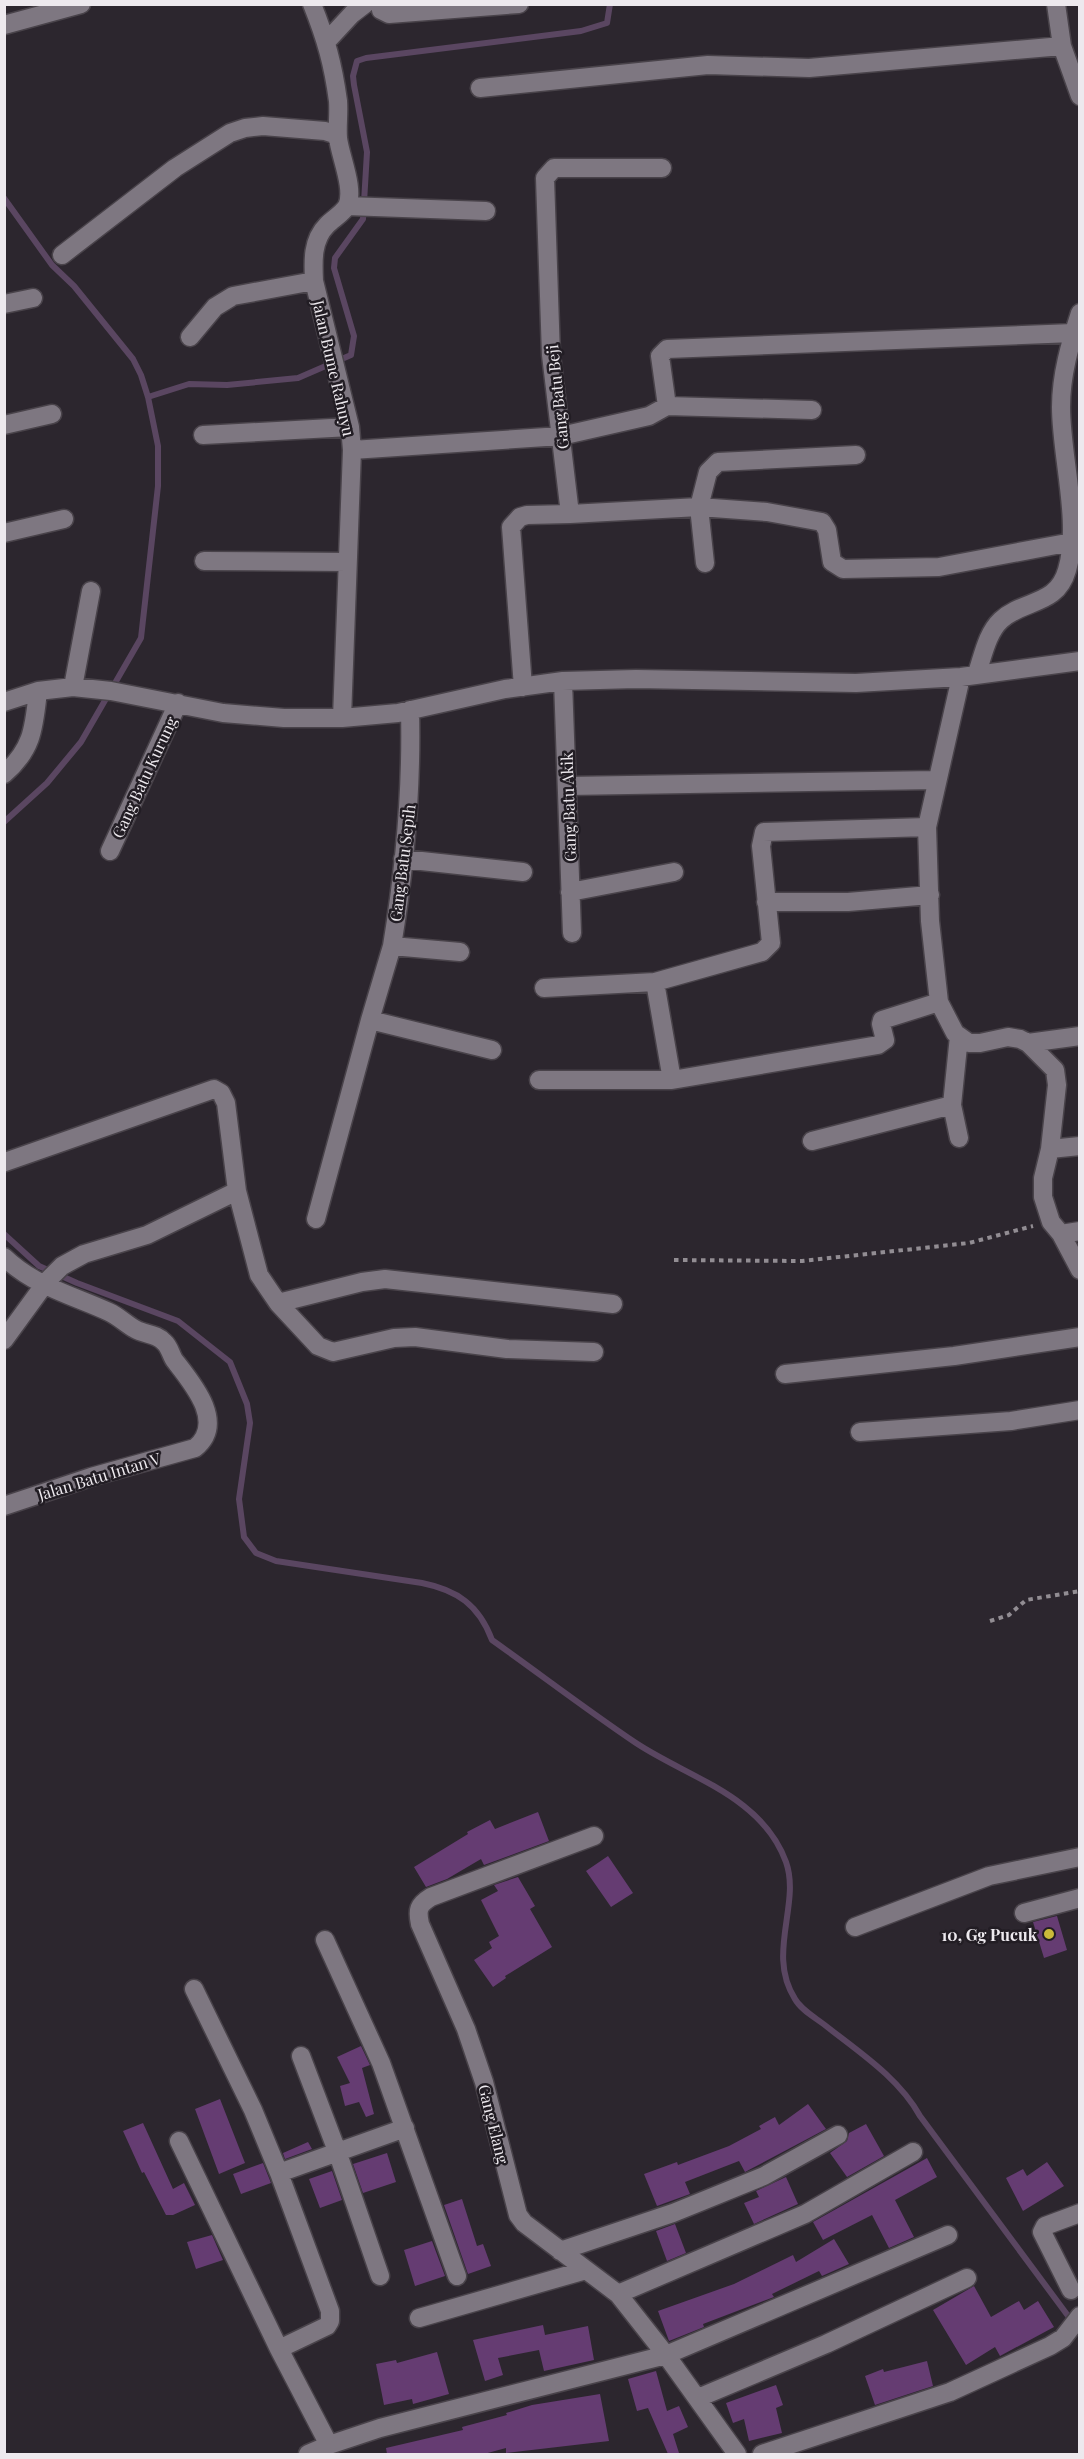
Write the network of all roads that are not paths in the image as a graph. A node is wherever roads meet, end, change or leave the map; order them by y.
1 (81, 4) edge
2 (312, 4) edge
3 (519, 4) edge
4 (1056, 4) edge
5 (367, 5) edge
6 (4, 24) edge
7 (327, 41) junction
8 (1062, 46) junction
9 (480, 88) dead end
10 (1080, 96) edge
11 (338, 139) junction
12 (662, 168) dead end
13 (346, 206) junction
14 (486, 211) dead end
15 (62, 255) dead end
16 (314, 281) junction
17 (33, 298) dead end
18 (4, 304) edge
19 (1080, 314) edge
20 (1073, 333) junction
21 (190, 337) dead end
22 (667, 406) junction
23 (812, 410) dead end
24 (51, 414) dead end
25 (4, 424) edge
26 (350, 427) junction
27 (203, 435) dead end
28 (561, 436) junction
29 (352, 450) junction
30 (856, 455) dead end
31 (699, 507) junction
32 (570, 514) junction
33 (64, 519) dead end
34 (4, 533) edge
35 (1072, 542) junction
36 (204, 561) dead end
37 (346, 562) junction
38 (705, 563) dead end
39 (91, 591) dead end
40 (1080, 661) edge
41 (969, 675) junction
42 (563, 681) junction
43 (73, 687) junction
44 (523, 687) junction
45 (38, 691) junction
46 (4, 702) edge
47 (178, 703) junction
48 (410, 710) junction
49 (342, 718) junction
50 (4, 774) edge
51 (936, 780) junction
52 (568, 786) junction
53 (927, 827) junction
54 (110, 850) dead end
55 (404, 859) junction
56 (523, 872) dead end
57 (674, 872) dead end
58 (570, 892) junction
59 (930, 895) junction
60 (766, 902) junction
61 (572, 933) dead end
62 (392, 946) junction
63 (460, 952) dead end
64 (654, 982) junction
65 (544, 988) dead end
66 (939, 1002) junction
67 (370, 1020) junction
68 (959, 1036) junction
69 (1080, 1036) edge
70 (1028, 1043) junction
71 (492, 1050) dead end
72 (539, 1080) dead end
73 (672, 1080) junction
74 (952, 1105) junction
75 (959, 1138) dead end
76 (812, 1141) dead end
77 (1080, 1146) edge
78 (1050, 1149) junction
79 (5, 1162) edge
80 (237, 1191) junction
81 (316, 1219) dead end
82 (1056, 1228) junction
83 (1080, 1231) edge
84 (4, 1257) edge
85 (1080, 1270) edge
86 (45, 1283) junction
87 (278, 1304) junction
88 (613, 1304) dead end
89 (1080, 1337) edge
90 (4, 1340) edge
91 (594, 1352) dead end
92 (785, 1374) dead end
93 (1080, 1410) edge
94 (860, 1432) dead end
95 (4, 1506) edge
96 (594, 1836) dead end
97 (1080, 1857) edge
98 (1080, 1898) edge
99 (1024, 1913) dead end
100 (855, 1927) dead end
101 (325, 1940) dead end
102 (194, 1989) dead end
103 (301, 2056) dead end
104 (405, 2128) junction
105 (838, 2135) dead end
106 (179, 2141) dead end
107 (338, 2151) junction
108 (913, 2152) dead end
109 (279, 2173) junction
110 (1080, 2213) edge
111 (948, 2235) dead end
112 (560, 2251) junction
113 (586, 2270) junction
114 (380, 2276) dead end
115 (457, 2276) dead end
116 (967, 2278) dead end
117 (618, 2294) junction
118 (1077, 2303) edge
119 (419, 2318) dead end
120 (279, 2349) junction
121 (666, 2355) junction
122 (698, 2398) junction
123 (329, 2445) junction
124 (308, 2454) edge
125 (737, 2454) edge
126 (762, 2454) edge

1 - 6 street
2 - 7 street
3 - 5 street
4 - 8 street
5 - 7 street
7 - 11 street
8 - 9 street
8 - 10 street
11 - 13 street
11 - 15 street
12 - 28 street, Gang Batu Beji
13 - 14 street
13 - 16 street, Jalan Bume Rahuyu
16 - 21 street
16 - 26 street, Jalan Bume Rahuyu
17 - 18 street
19 - 20 street
20 - 22 street
20 - 35 street
22 - 23 street
22 - 28 street
24 - 25 street
26 - 27 street
26 - 29 street, Jalan Bume Rahuyu
28 - 29 street
28 - 32 street, Gang Batu Beji
29 - 37 street, Jalan Bume Rahuyu
30 - 31 street
31 - 32 street
31 - 35 street
31 - 38 street
32 - 44 street
33 - 34 street
35 - 41 street
36 - 37 street
37 - 49 street, Jalan Bume Rahuyu
39 - 43 street
40 - 41 street
41 - 42 street
41 - 51 street
42 - 44 street
42 - 52 street, Gang Batu Akik
43 - 45 street
43 - 47 street
44 - 48 street
45 - 46 street
45 - 50 street
47 - 49 street
47 - 54 street, Gang Batu Kurung
48 - 49 street
48 - 55 street, Gang Batu Sepih
51 - 52 street
51 - 53 street
52 - 58 street, Gang Batu Akik
53 - 59 street
53 - 60 street
55 - 56 street
55 - 62 street, Gang Batu Sepih
57 - 58 street
58 - 61 street, Gang Batu Akik
59 - 60 street
59 - 66 street
60 - 64 street
62 - 63 street, Gang Batu Sepih
62 - 67 street
64 - 65 street
64 - 73 street
66 - 68 street
66 - 73 street
67 - 71 street
67 - 81 street
68 - 70 street
68 - 74 street
69 - 70 street
70 - 78 street
72 - 73 street
74 - 75 street
74 - 76 street
77 - 78 street
78 - 82 street
79 - 80 street
80 - 86 street
80 - 87 street
82 - 83 street
82 - 85 street
84 - 86 street
86 - 90 street
86 - 95 street, Jalan Batu Intan V
87 - 88 street
87 - 91 street
89 - 92 street
93 - 94 street
96 - 112 street, Gang Elang
97 - 100 street
98 - 99 street
101 - 104 street
102 - 109 street
103 - 107 street
104 - 107 street
104 - 115 street
105 - 112 street
106 - 120 street
107 - 109 street
107 - 114 street
108 - 117 street
109 - 120 street
110 - 118 street
111 - 121 street
112 - 113 street, Gang Elang
113 - 117 street, Gang Elang
113 - 119 street
116 - 122 street
117 - 121 street, Gang Elang
118 - 126 street
120 - 123 street
121 - 122 street, Gang Elang
121 - 123 street
122 - 125 street, Gang Elang
123 - 124 street

